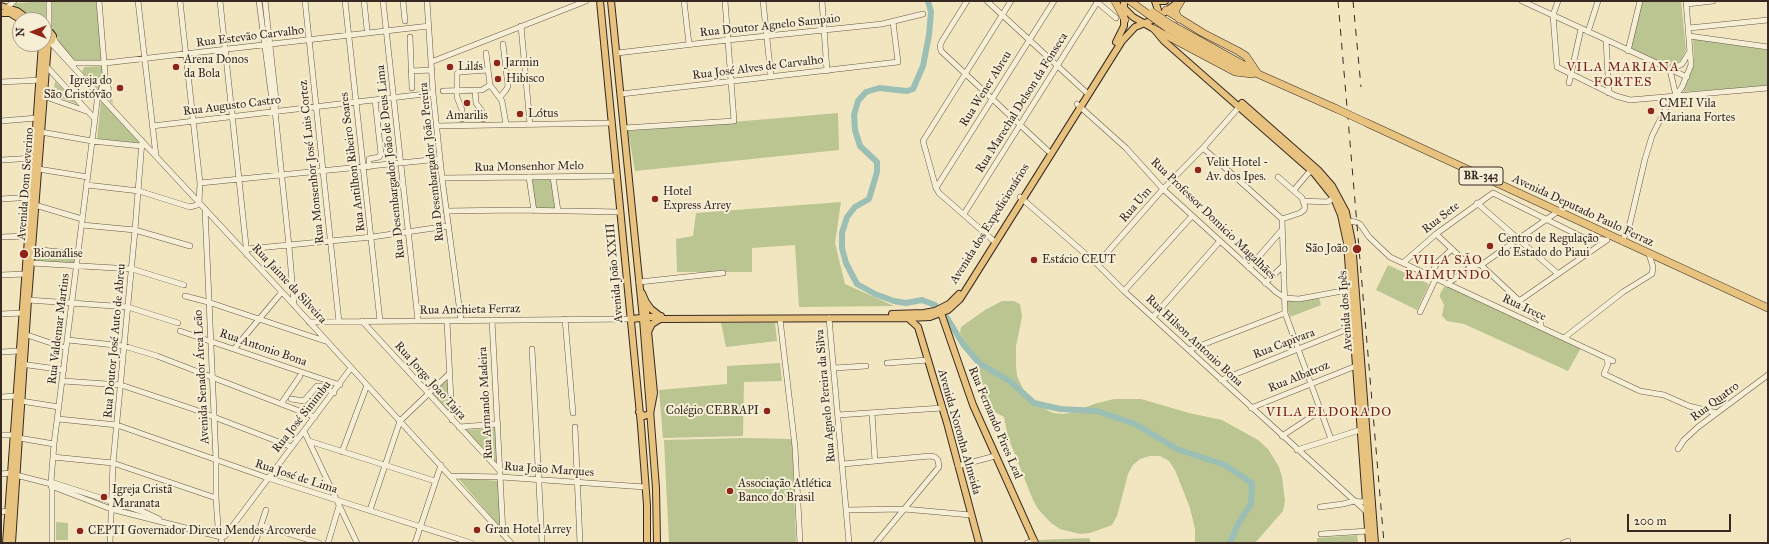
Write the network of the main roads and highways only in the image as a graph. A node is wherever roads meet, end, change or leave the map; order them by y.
1 (601, 1) edge
2 (611, 1) edge
3 (1115, 1) edge
4 (1119, 1) edge
5 (1130, 1) edge
6 (1137, 1) edge
7 (1155, 1) edge
8 (1165, 1) edge
9 (1181, 1) edge
10 (1124, 5) edge
11 (1, 6) edge
12 (1166, 10) junction
13 (16, 12) edge
14 (1, 13) edge
15 (12, 14) edge
16 (613, 15) junction
17 (1157, 17) junction
18 (1179, 19) junction
19 (1125, 20) junction
20 (1145, 23) junction
21 (1169, 26) junction
22 (1154, 29) junction
23 (604, 36) junction
24 (1120, 40) junction
25 (45, 52) edge
26 (46, 52) edge
27 (617, 53) junction
28 (1258, 74) junction
29 (42, 80) junction
30 (1078, 106) junction
31 (1239, 107) junction
32 (37, 158) junction
33 (33, 197) junction
34 (1021, 198) junction
35 (621, 213) junction
36 (632, 215) junction
37 (633, 227) junction
38 (622, 229) junction
39 (639, 285) junction
40 (1353, 289) junction
41 (645, 300) junction
42 (1768, 308) edge
43 (940, 312) junction
44 (922, 315) junction
45 (645, 318) junction
46 (660, 318) junction
47 (908, 318) junction
48 (631, 319) junction
49 (918, 328) junction
50 (648, 332) junction
51 (23, 334) junction
52 (1356, 336) junction
53 (21, 364) junction
54 (639, 412) junction
55 (650, 414) junction
56 (641, 425) junction
57 (651, 426) junction
58 (17, 436) junction
59 (13, 474) junction
60 (1369, 501) junction
61 (1370, 514) junction
62 (1035, 542) edge
63 (6, 543) edge
64 (12, 543) edge
65 (646, 543) edge
66 (657, 543) edge
67 (979, 543) edge
68 (1369, 543) edge
69 (1375, 543) edge

1 - 16 main road
1 - 23 main road, Avenida João XXIII
2 - 16 main road, Avenida João XXIII
3 - 19 highway
4 - 10 highway
5 - 21 highway, Avenida Deputado Paulo Ferraz / BR-343, bridge
6 - 21 highway, Avenida Deputado Paulo Ferraz / BR-343, bridge
7 - 8 main road
7 - 12 main road
7 - 17 main road
9 - 12 main road
9 - 18 highway
10 - 19 main road
10 - 20 main road, Avenida dos Ipês
11 - 13 main road
12 - 17 main road
12 - 18 highway
14 - 15 main road
16 - 27 main road, Avenida João XXIII
17 - 20 main road
18 - 28 highway
19 - 24 main road
20 - 22 main road, Avenida dos Ipês
20 - 24 main road
21 - 28 highway, Avenida Deputado Paulo Ferraz / BR-343
22 - 28 highway
22 - 31 main road, Avenida dos Ipês
23 - 27 main road
23 - 35 main road, Avenida João XXIII
24 - 30 main road, Avenida dos Expedicionários
25 - 29 main road, Avenida Dom Severino
26 - 29 main road, Avenida Dom Severino
27 - 36 main road, Avenida João XXIII
28 - 42 highway, Avenida Deputado Paulo Ferraz / BR-343, bridge
29 - 32 main road, Avenida Dom Severino
29 - 32 main road, Avenida Dom Severino
30 - 34 main road, Avenida dos Expedicionários
30 - 34 main road, Avenida dos Expedicionários
31 - 40 main road, Avenida dos Ipês
31 - 40 main road, Avenida dos Ipês
32 - 33 main road, Avenida Dom Severino
32 - 33 main road, Avenida Dom Severino
33 - 51 main road, Avenida Dom Severino
33 - 51 main road, Avenida Dom Severino
34 - 43 main road, Avenida dos Expedicionários
35 - 36 main road
35 - 38 main road, Avenida João XXIII
36 - 37 main road, Avenida João XXIII
37 - 38 main road
37 - 39 main road, Avenida João XXIII
38 - 48 main road, Avenida João XXIII
39 - 41 main road
39 - 45 main road, Avenida João XXIII
40 - 52 main road, Avenida dos Ipês
40 - 52 main road, Avenida dos Ipês
41 - 45 main road
41 - 46 main road
43 - 44 main road, Avenida dos Expedicionários
43 - 62 main road, Rua Fernando Pires Leal
44 - 46 main road, Avenida dos Expedicionários
44 - 47 main road, Avenida dos Expedicionários
44 - 49 main road
45 - 46 main road, Avenida dos Expedicionários
45 - 48 main road, Avenida dos Expedicionários
45 - 50 main road
45 - 55 main road, Avenida João XXIII
46 - 47 main road, Avenida dos Expedicionários
46 - 50 main road
47 - 49 main road
48 - 54 main road, Avenida João XXIII
49 - 67 main road, Avenida Noronha Almeida
50 - 55 main road
51 - 53 main road, Avenida Dom Severino
51 - 53 main road, Avenida Dom Severino
52 - 60 main road, Avenida dos Ipês
52 - 60 main road, Avenida dos Ipês
53 - 58 main road, Avenida Dom Severino
53 - 58 main road, Avenida Dom Severino
54 - 55 main road
54 - 56 main road, Avenida João XXIII
55 - 57 main road, Avenida João XXIII
56 - 57 main road
56 - 65 main road, Avenida João XXIII
57 - 66 main road, Avenida João XXIII
58 - 59 main road, Avenida Dom Severino
59 - 63 main road, Avenida Dom Severino
59 - 64 main road, Avenida Dom Severino
60 - 61 main road, Avenida dos Ipês
61 - 68 main road, Avenida dos Ipês
61 - 69 main road, Avenida dos Ipês

